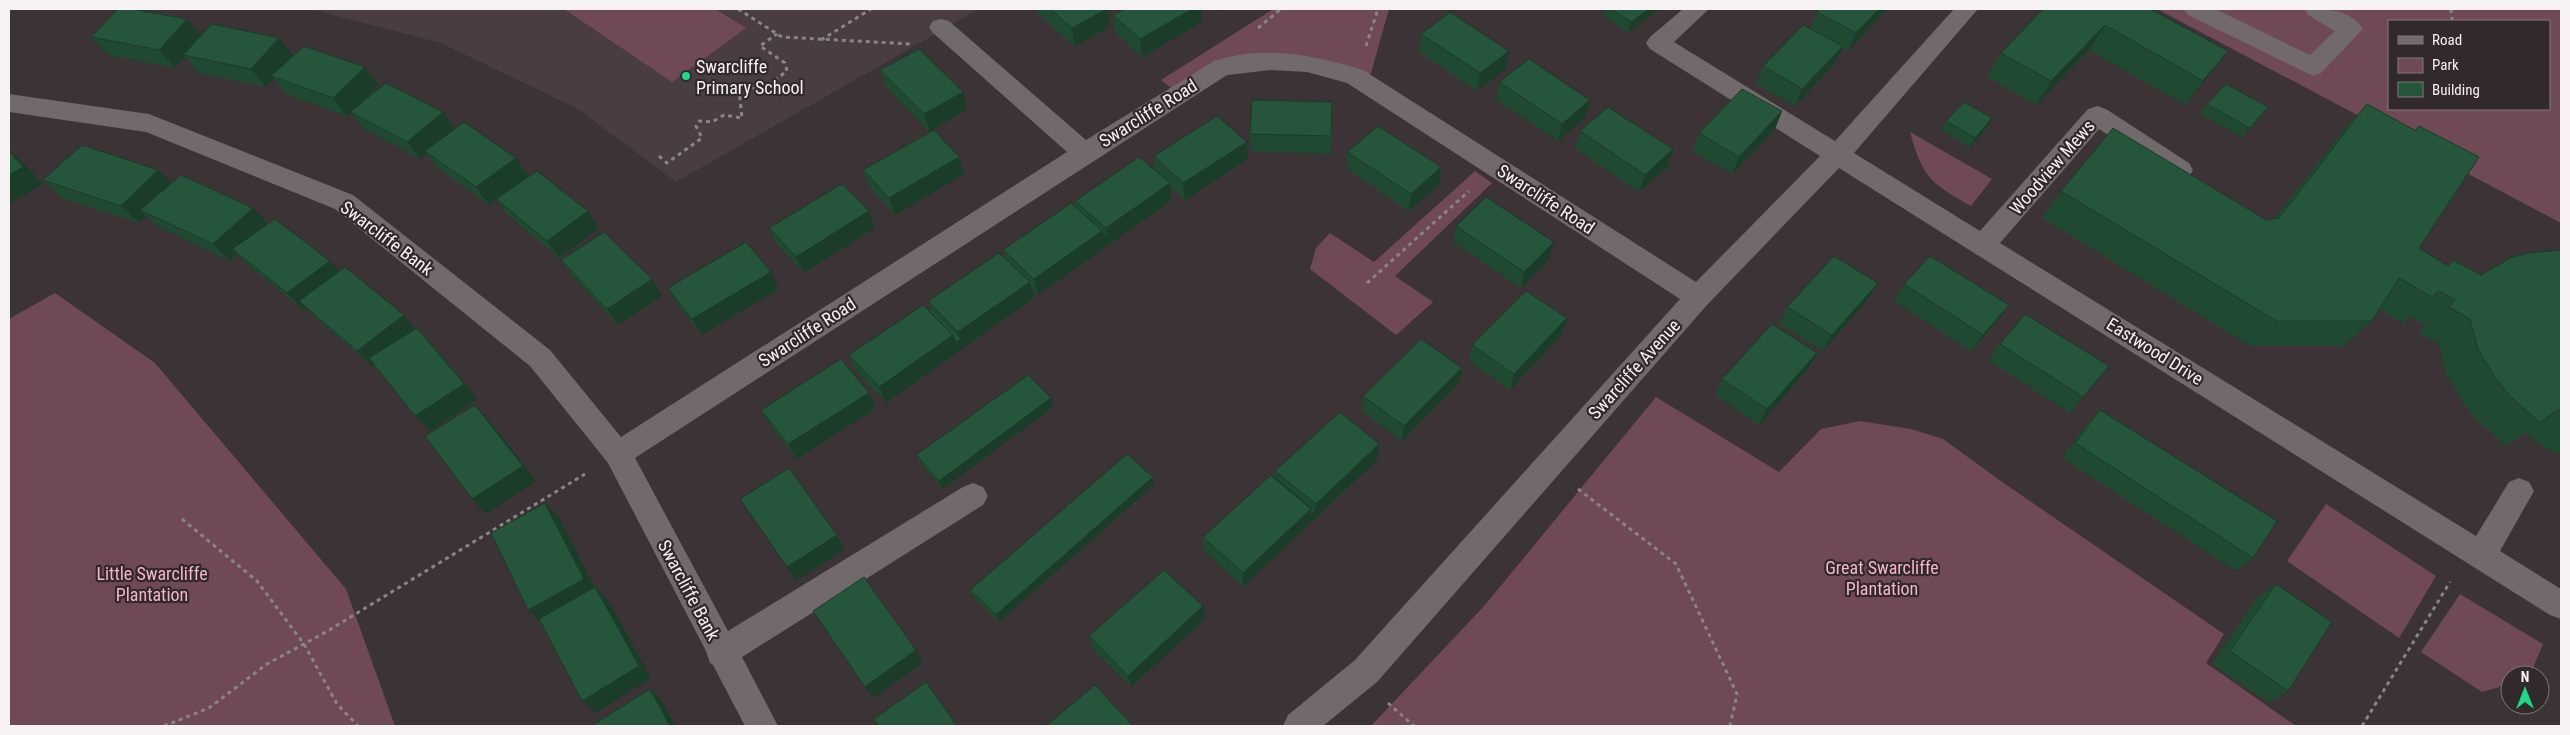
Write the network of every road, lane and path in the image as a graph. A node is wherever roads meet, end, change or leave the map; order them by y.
1 (738, 9) edge
2 (871, 9) edge
3 (1378, 9) edge
4 (1697, 9) edge
5 (1967, 9) edge
6 (2196, 9) edge
7 (2316, 9) edge
8 (941, 27) joint
9 (777, 34) junction
10 (821, 40) junction
11 (1355, 76) junction
12 (9, 103) edge
13 (1085, 152) junction
14 (1838, 154) junction
15 (659, 156) dead end
16 (1496, 167) junction
17 (2201, 184) edge
18 (1984, 244) junction
19 (1367, 283) dead end
20 (1698, 297) junction
21 (618, 454) junction
22 (1548, 466) junction
23 (2519, 491) dead end
24 (973, 496) dead end
25 (182, 519) dead end
26 (2476, 552) junction
27 (2561, 605) edge
28 (304, 644) junction
29 (722, 653) junction
30 (164, 726) edge
31 (358, 726) edge
32 (762, 726) edge
33 (1299, 726) edge
34 (1730, 726) edge
35 (2362, 726) edge

1 - 9 path
2 - 10 path
3 - 11 path
4 - 14 street, Eastwood Drive
5 - 14 street, Swarcliffe Avenue
6 - 7 street
8 - 10 path
8 - 13 street
9 - 10 path
9 - 15 path
11 - 13 street, Swarcliffe Road
11 - 16 street, Swarcliffe Road
12 - 21 street, Swarcliffe Bank
13 - 21 street, Swarcliffe Road
14 - 18 street, Eastwood Drive
14 - 20 street, Swarcliffe Avenue
16 - 19 path
16 - 20 street, Swarcliffe Road
17 - 18 street, Woodview Mews
18 - 26 street, Eastwood Drive
20 - 22 street, Swarcliffe Avenue
21 - 28 path
21 - 29 street, Swarcliffe Bank
22 - 33 street, Swarcliffe Avenue
22 - 34 path
23 - 26 street
24 - 29 street
25 - 28 path
26 - 27 street, Eastwood Drive
26 - 35 path
28 - 30 path
28 - 31 path
29 - 32 street, Swarcliffe Bank

